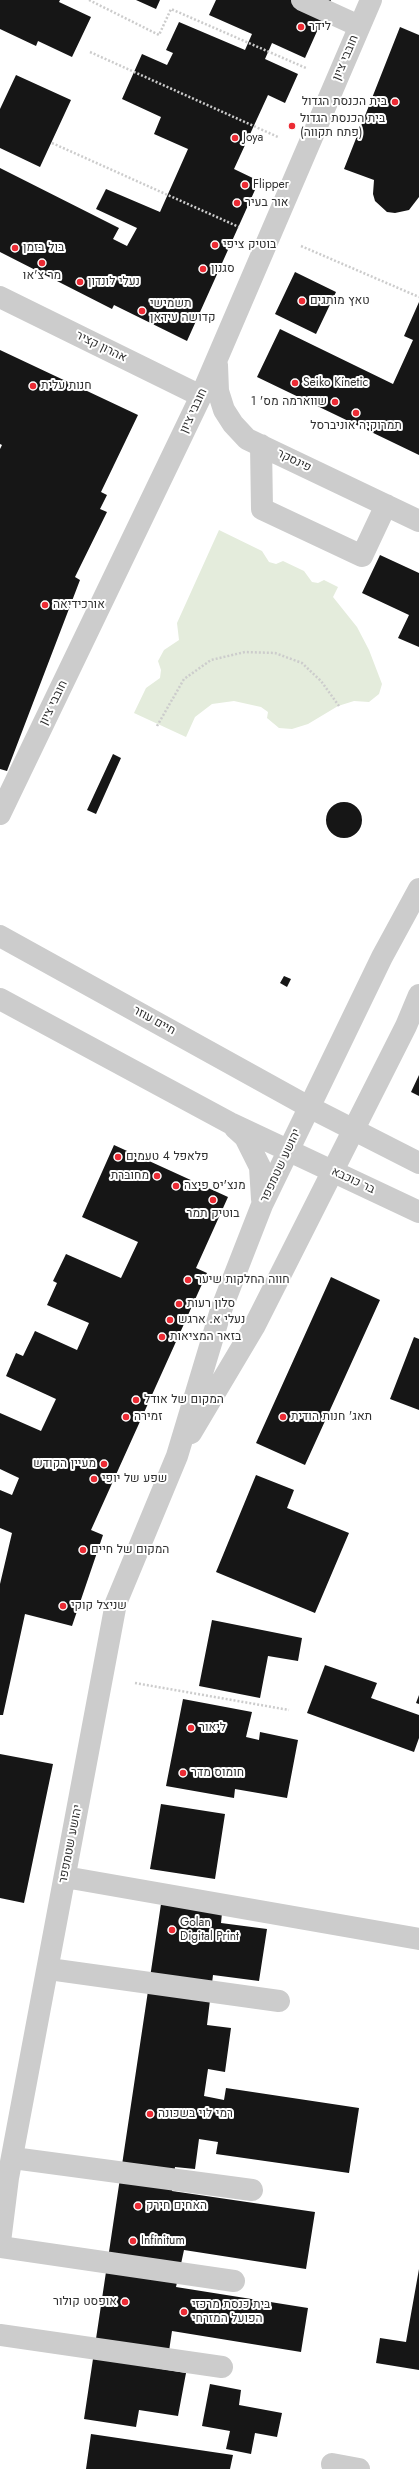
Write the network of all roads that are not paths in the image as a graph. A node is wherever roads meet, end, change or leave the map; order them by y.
1 (302, 0) edge
2 (371, 0) edge
3 (359, 26) junction
4 (0, 297) edge
5 (217, 362) junction
6 (201, 396) junction
7 (261, 445) junction
8 (386, 505) junction
9 (419, 521) edge
10 (0, 814) edge
11 (419, 889) edge
12 (0, 936) edge
13 (419, 995) edge
14 (0, 1000) edge
15 (309, 1107) junction
16 (230, 1123) junction
17 (355, 1129) junction
18 (287, 1150) junction
19 (419, 1163) edge
20 (334, 1172) junction
21 (262, 1205) junction
22 (419, 1212) edge
23 (177, 1456) junction
24 (65, 1877) junction
25 (419, 1939) edge
26 (49, 1969) junction
27 (279, 2001) dead end
28 (13, 2158) junction
29 (252, 2190) dead end
30 (0, 2242) edge
31 (0, 2247) edge
32 (234, 2281) dead end
33 (0, 2335) edge
34 (222, 2367) dead end
35 (332, 2464) dead end
36 (359, 2469) edge

1 - 3 street
2 - 3 street, חובבי ציון
3 - 5 street, חובבי ציון
4 - 6 street, אהרון קציר
5 - 6 street, חובבי ציון
5 - 7 street, פינסקר
6 - 10 street, חובבי ציון
7 - 8 street, פינסקר
7 - 8 street
8 - 9 street, פינסקר
11 - 15 street, יהושע שטמפפר
12 - 15 street, חיים עוזר
13 - 17 street, יהושע שטמפפר
14 - 16 street
15 - 17 street
15 - 18 street, יהושע שטמפפר
16 - 18 street
16 - 21 street
17 - 19 street
17 - 20 street, יהושע שטמפפר
18 - 20 street, בר כוכבא
18 - 21 street, יהושע שטמפפר
20 - 22 street, בר כוכבא
20 - 23 street, יהושע שטמפפר
21 - 23 street, יהושע שטמפפר
23 - 24 street, יהושע שטמפפר
24 - 25 street
24 - 26 street, יהושע שטמפפר
26 - 27 street
26 - 28 street, יהושע שטמפפר
28 - 29 street
28 - 30 street, יהושע שטמפפר
31 - 32 street
33 - 34 street
35 - 36 street

